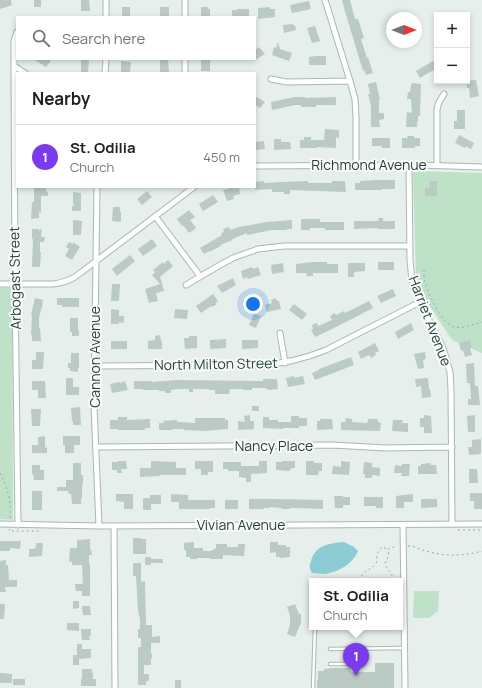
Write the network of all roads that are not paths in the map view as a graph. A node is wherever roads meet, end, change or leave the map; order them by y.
1 (106, 0) edge
2 (185, 0) edge
3 (325, 0) edge
4 (106, 16) edge
5 (185, 16) edge
6 (16, 35) edge
7 (106, 60) edge
8 (185, 60) edge
9 (14, 66) junction
10 (23, 72) edge
11 (105, 72) edge
12 (185, 72) edge
13 (271, 79) dead end
14 (350, 81) junction
15 (444, 94) dead end
16 (356, 165) junction
17 (409, 165) junction
18 (437, 165) junction
19 (256, 166) edge
20 (482, 167) edge
21 (97, 188) edge
22 (193, 188) edge
23 (154, 216) junction
24 (410, 246) junction
25 (96, 260) junction
26 (200, 276) junction
27 (0, 284) edge
28 (15, 284) junction
29 (186, 285) dead end
30 (420, 302) junction
31 (280, 333) dead end
32 (285, 362) junction
33 (95, 366) junction
34 (96, 447) junction
35 (452, 447) junction
36 (0, 524) edge
37 (452, 524) junction
38 (482, 524) edge
39 (18, 525) junction
40 (403, 525) junction
41 (99, 526) junction
42 (114, 526) junction
43 (403, 578) edge
44 (403, 614) edge
45 (314, 630) edge
46 (405, 648) junction
47 (330, 649) dead end
48 (330, 664) dead end
49 (356, 664) dead end
50 (115, 688) edge
51 (313, 688) edge
52 (405, 688) edge

1 - 4 street
2 - 5 street
3 - 14 street
6 - 9 street, Arbogast Street
7 - 11 street
8 - 12 street
9 - 10 street
9 - 28 street, Arbogast Street
13 - 14 street
14 - 16 street
15 - 18 street
16 - 17 street, Richmond Avenue
16 - 19 street, Richmond Avenue
17 - 18 street, Richmond Avenue
17 - 24 street, Harriet Avenue
18 - 20 street, Richmond Avenue
21 - 25 street, Cannon Avenue
22 - 23 street
23 - 25 street
23 - 26 street
24 - 26 street
24 - 30 street, Harriet Avenue
25 - 28 street
25 - 33 street, Cannon Avenue
26 - 29 street
27 - 28 street
28 - 39 street, Arbogast Street
30 - 32 street, North Milton Street
30 - 35 street, Harriet Avenue
31 - 32 street
32 - 33 street, North Milton Street
33 - 34 street, Cannon Avenue
34 - 35 street, Nancy Place
34 - 41 street, Cannon Avenue
35 - 37 street, Harriet Avenue
36 - 39 street, Vivian Avenue
37 - 38 street, Vivian Avenue
37 - 40 street, Vivian Avenue
39 - 41 street, Vivian Avenue
40 - 42 street, Vivian Avenue
40 - 43 street
41 - 42 street, Vivian Avenue
42 - 50 street
44 - 46 street
45 - 51 lane
46 - 47 lane
46 - 52 street
48 - 49 lane

